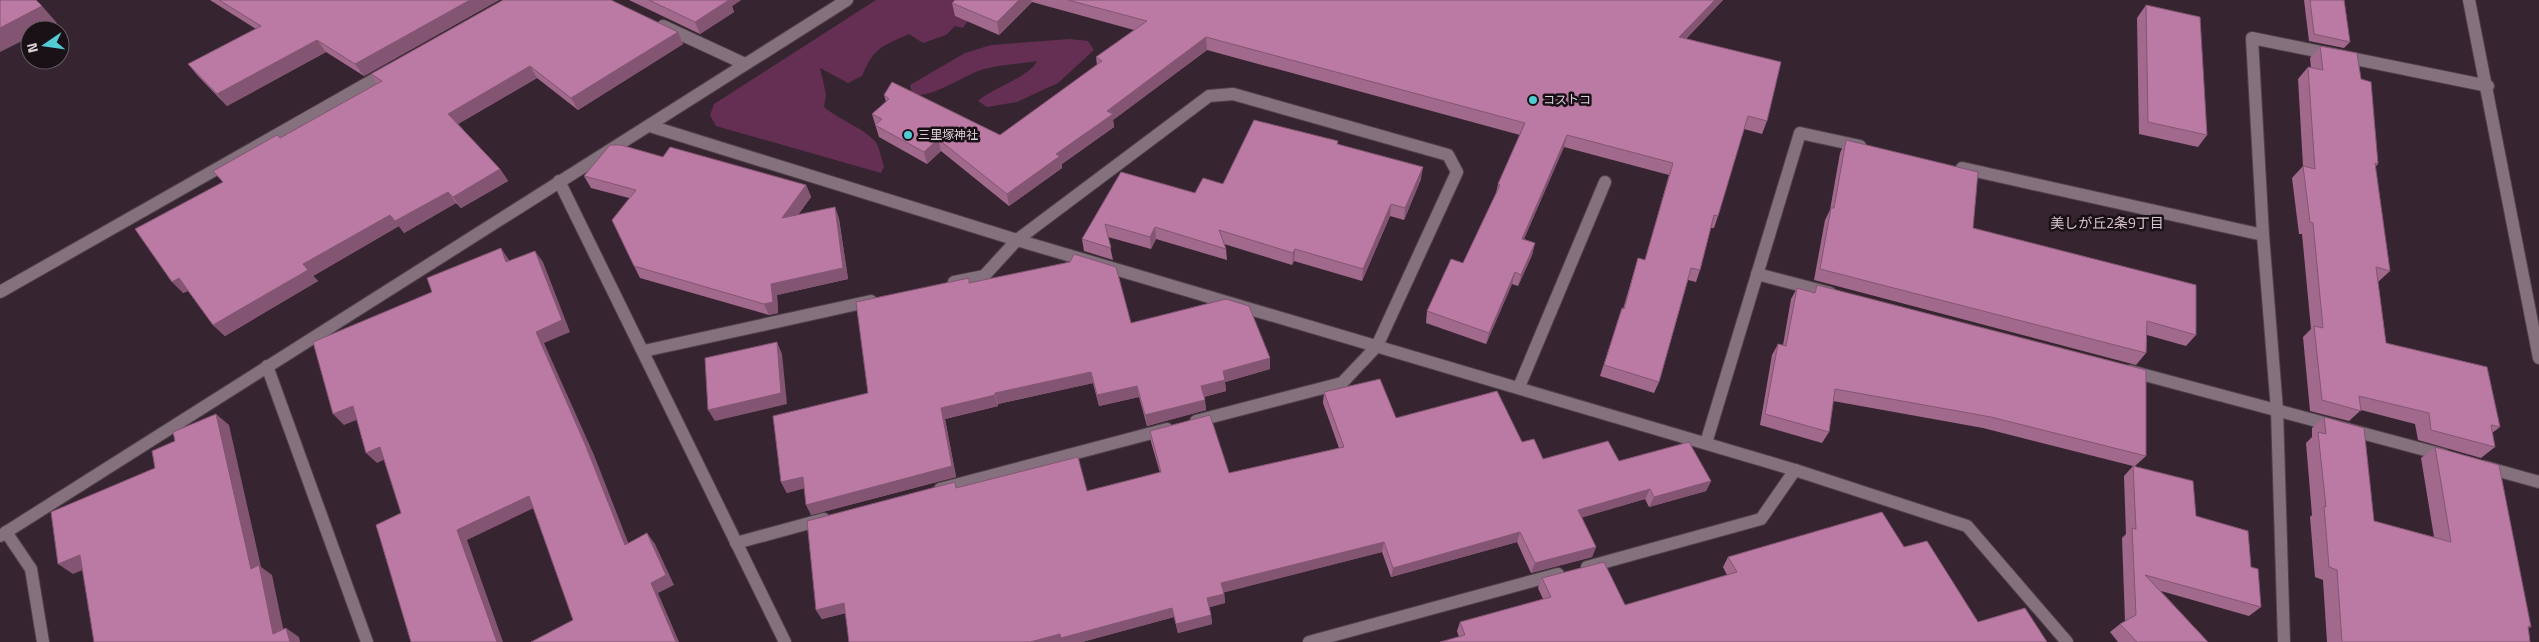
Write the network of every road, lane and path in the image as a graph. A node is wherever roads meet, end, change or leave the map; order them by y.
1 (847, 0) edge
2 (2469, 0) edge
3 (653, 20) edge
4 (403, 63) edge
5 (745, 64) junction
6 (2488, 86) junction
7 (650, 126) junction
8 (1868, 148) edge
9 (1945, 165) edge
10 (559, 181) junction
11 (1605, 182) dead end
12 (2263, 235) junction
13 (1017, 240) junction
14 (1757, 274) junction
15 (945, 284) edge
16 (0, 292) edge
17 (1844, 296) edge
18 (887, 297) edge
19 (1377, 346) junction
20 (644, 351) junction
21 (2539, 358) edge
22 (267, 366) junction
23 (2114, 367) edge
24 (1519, 387) junction
25 (2277, 410) junction
26 (1706, 443) junction
27 (2455, 458) edge
28 (2474, 464) edge
29 (1795, 470) junction
30 (2539, 482) edge
31 (928, 492) edge
32 (842, 515) edge
33 (3, 534) edge
34 (736, 542) junction
35 (43, 642) edge
36 (367, 642) edge
37 (785, 642) edge
38 (1310, 642) edge
39 (2066, 642) edge
40 (2284, 642) edge

1 - 5 street
2 - 6 street
3 - 5 street
4 - 16 street
5 - 7 street
6 - 12 street
6 - 21 street
7 - 10 street
7 - 13 street
8 - 14 street
9 - 12 street
10 - 20 street
10 - 22 street
11 - 24 street
12 - 25 street
13 - 15 street
13 - 19 street
13 - 19 street
14 - 17 street
14 - 26 street
18 - 20 street
19 - 24 street
19 - 31 street
20 - 34 street
22 - 33 street
22 - 36 street
23 - 25 street
24 - 26 street
25 - 27 street
25 - 40 street
26 - 29 street
28 - 30 street
29 - 38 street
29 - 39 street
32 - 34 street
33 - 35 street
34 - 37 street

